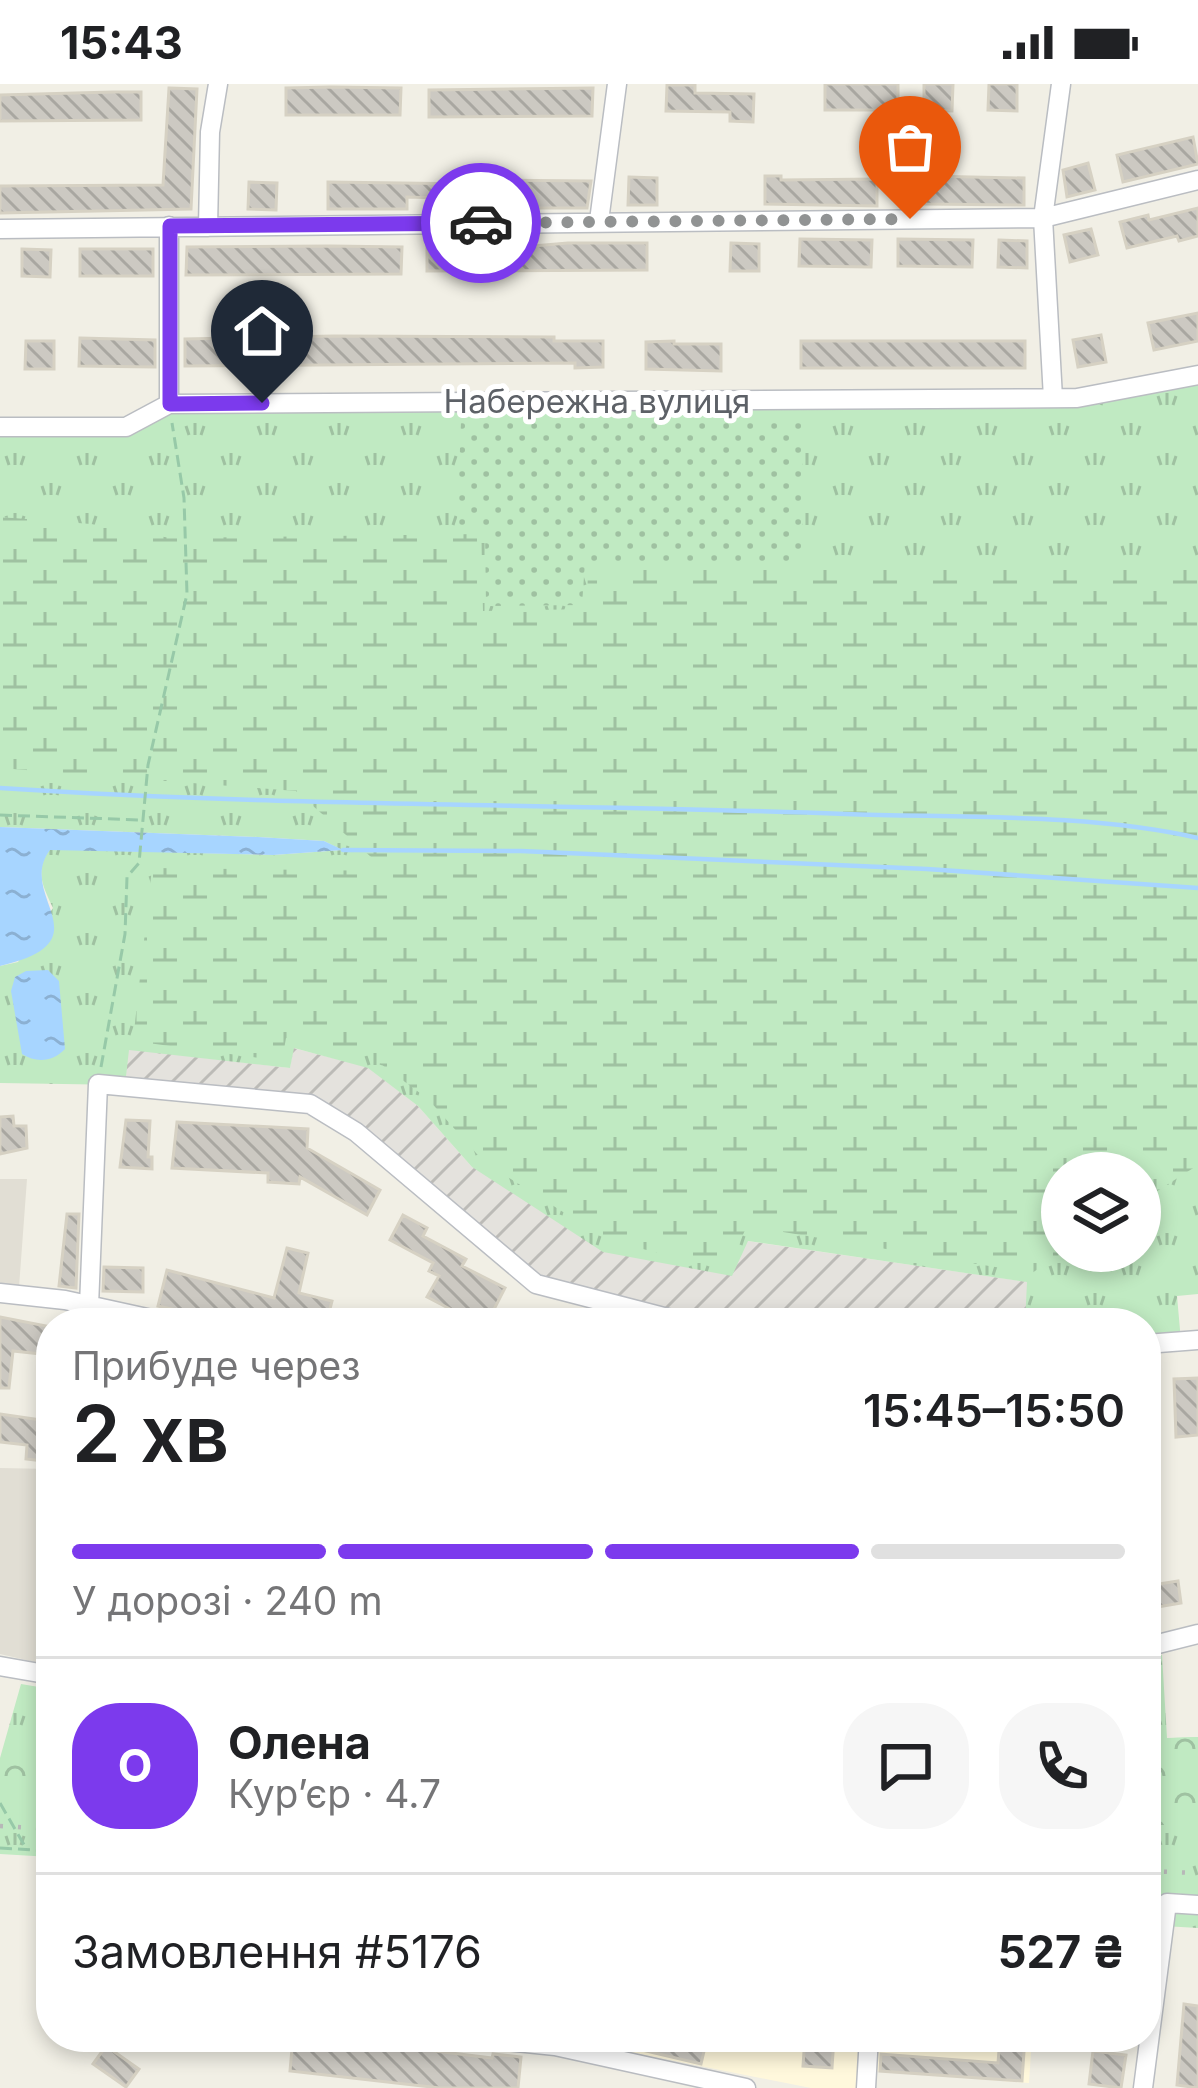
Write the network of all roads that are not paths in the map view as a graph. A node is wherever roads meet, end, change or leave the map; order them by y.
1 (218, 84) edge
2 (617, 84) edge
3 (1061, 84) edge
4 (1198, 180) edge
5 (1043, 218) junction
6 (599, 221) junction
7 (170, 226) junction
8 (208, 227) junction
9 (0, 229) edge
10 (1198, 375) edge
11 (1053, 398) junction
12 (170, 404) junction
13 (0, 427) edge
14 (0, 1293) edge
15 (89, 1306) junction
16 (99, 1308) edge
17 (629, 1308) edge
18 (1198, 1340) edge
19 (1161, 1343) edge
20 (1198, 1634) edge
21 (1161, 1643) edge
22 (0, 1666) edge
23 (36, 1672) edge
24 (1198, 1905) edge
25 (1161, 1948) edge
26 (582, 2052) edge
27 (868, 2052) edge
28 (1147, 2052) edge
29 (746, 2088) edge
30 (866, 2088) edge
31 (1142, 2088) edge

1 - 8 street
2 - 6 street
3 - 5 street
4 - 5 street
5 - 6 street
5 - 11 street
6 - 8 street
7 - 8 street
7 - 9 street
7 - 12 street
10 - 11 street, Набережна вулиця
11 - 12 street, Набережна вулиця
12 - 13 street, Набережна вулиця
14 - 15 street
15 - 16 street
15 - 17 street
18 - 19 street
20 - 21 street
22 - 23 street
24 - 25 street
26 - 29 street
27 - 30 street
28 - 31 street

